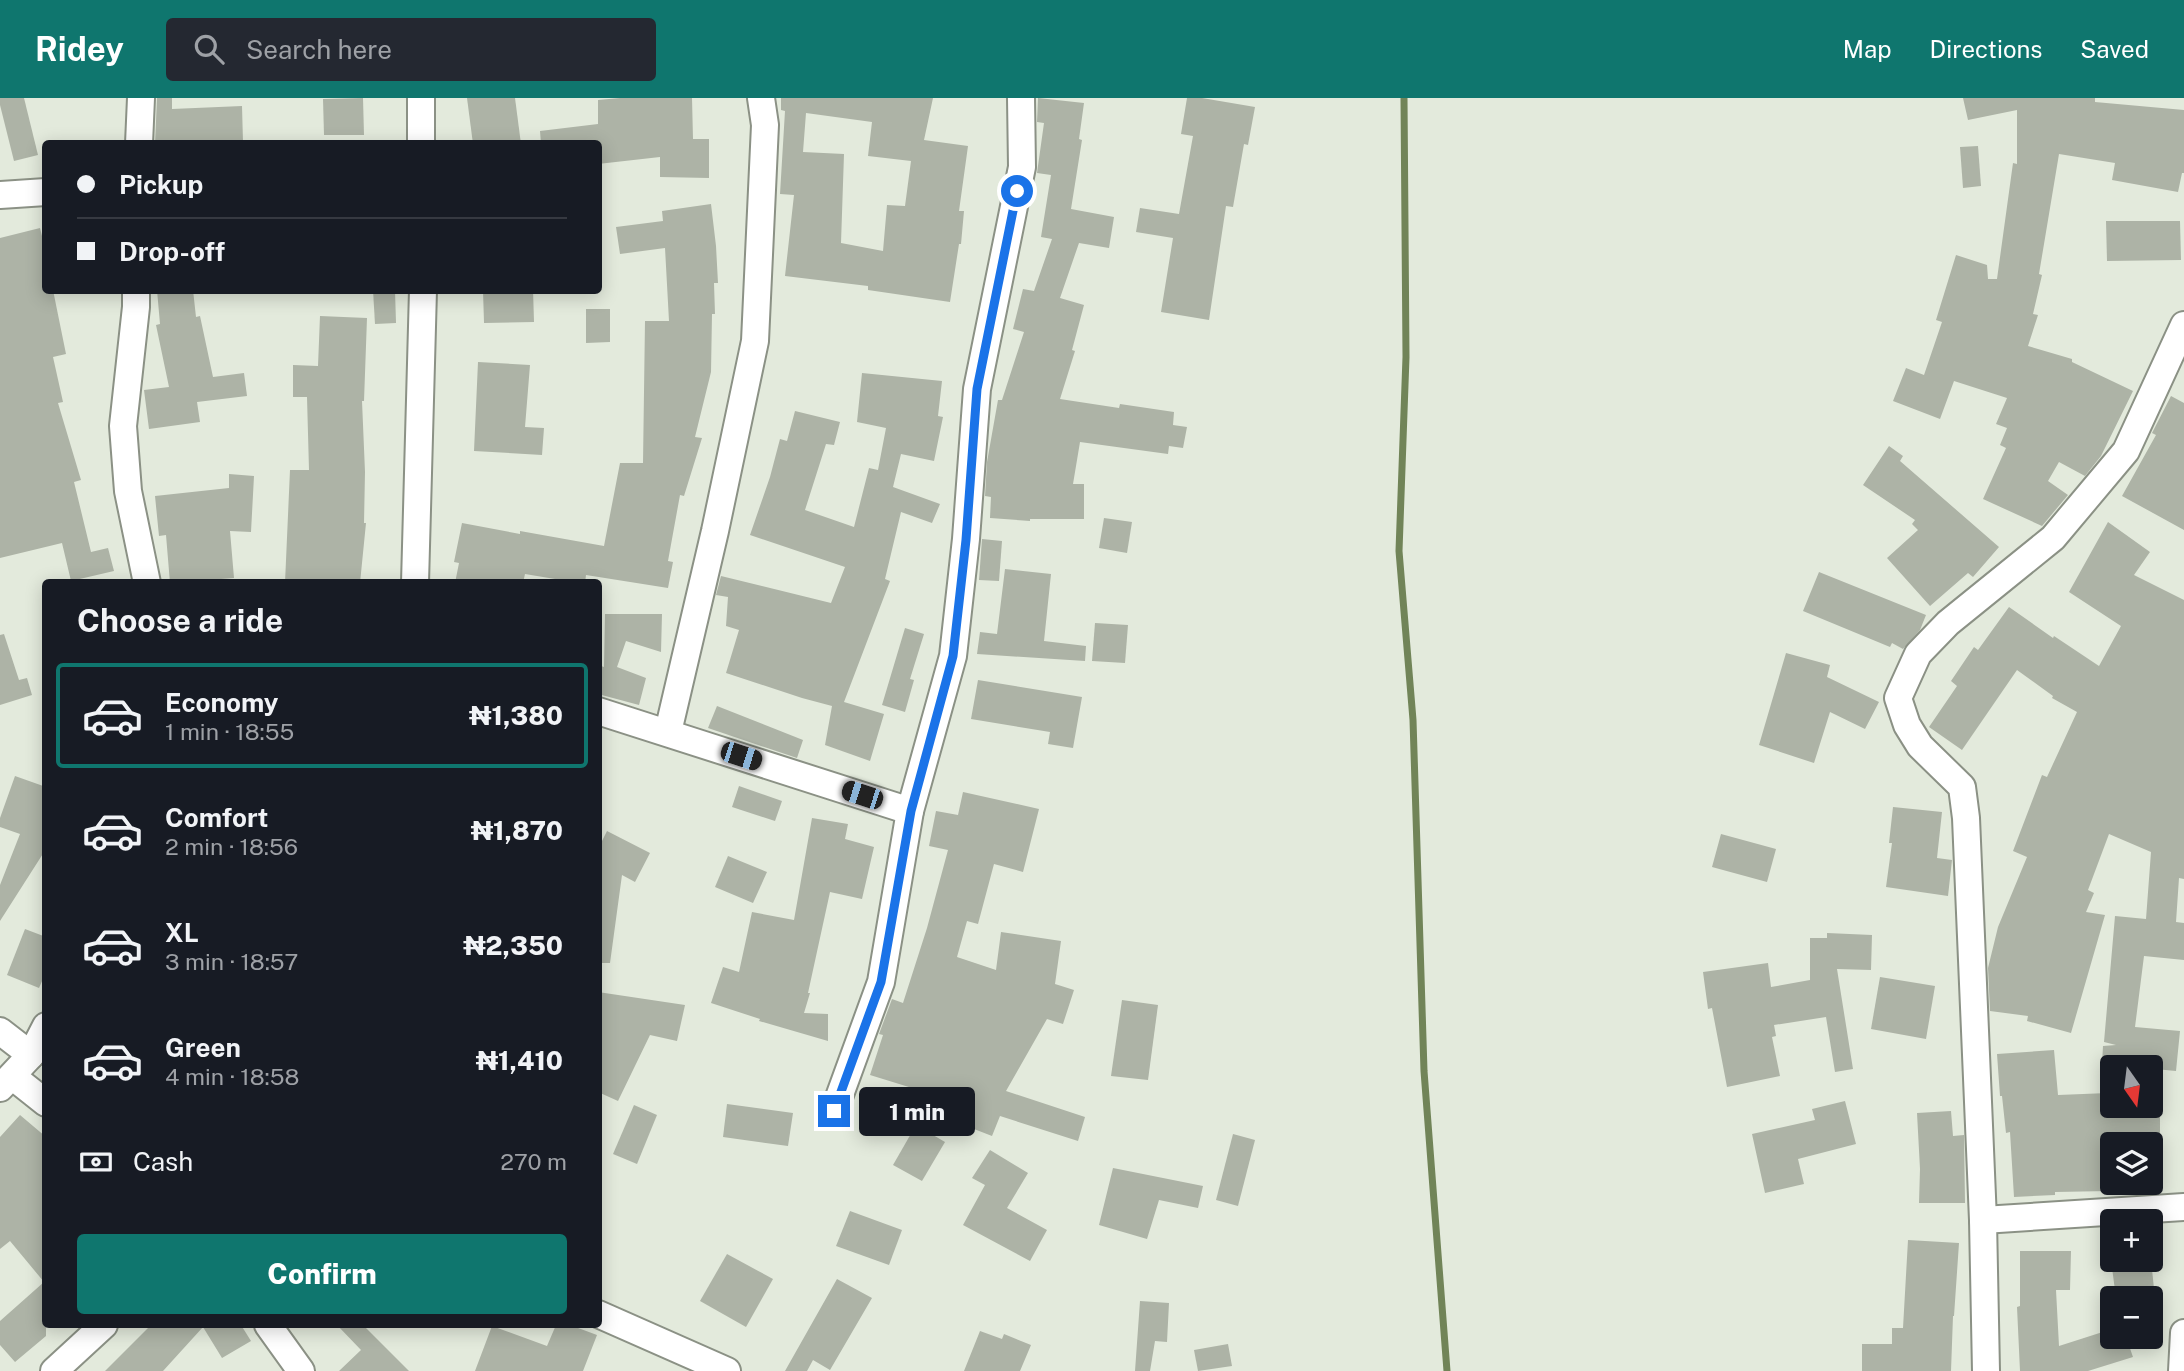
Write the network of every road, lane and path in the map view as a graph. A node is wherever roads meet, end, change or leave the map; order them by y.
1 (141, 98) edge
2 (421, 98) edge
3 (761, 98) edge
4 (1021, 98) edge
5 (139, 140) edge
6 (421, 140) edge
7 (42, 192) edge
8 (0, 195) edge
9 (136, 294) edge
10 (423, 294) edge
11 (2184, 326) edge
12 (146, 579) edge
13 (415, 579) edge
14 (602, 712) edge
15 (668, 732) junction
16 (911, 811) junction
17 (0, 1031) edge
18 (42, 1034) edge
19 (31, 1055) junction
20 (6, 1082) edge
21 (42, 1101) edge
22 (834, 1111) dead end
23 (2184, 1207) edge
24 (1983, 1220) junction
25 (602, 1316) edge
26 (101, 1328) edge
27 (270, 1328) edge
28 (2184, 1333) edge
29 (54, 1371) edge
30 (301, 1371) edge
31 (727, 1371) edge
32 (1986, 1371) edge
33 (2182, 1371) edge

1 - 5 street
2 - 6 street
3 - 15 street
4 - 16 street
7 - 8 street
9 - 12 street
10 - 13 street
11 - 24 street
14 - 15 street
15 - 16 street
16 - 22 street
17 - 19 street
18 - 19 street
19 - 20 street
20 - 21 street
23 - 24 street
24 - 32 street
25 - 31 street
26 - 29 street
27 - 30 street
28 - 33 street

